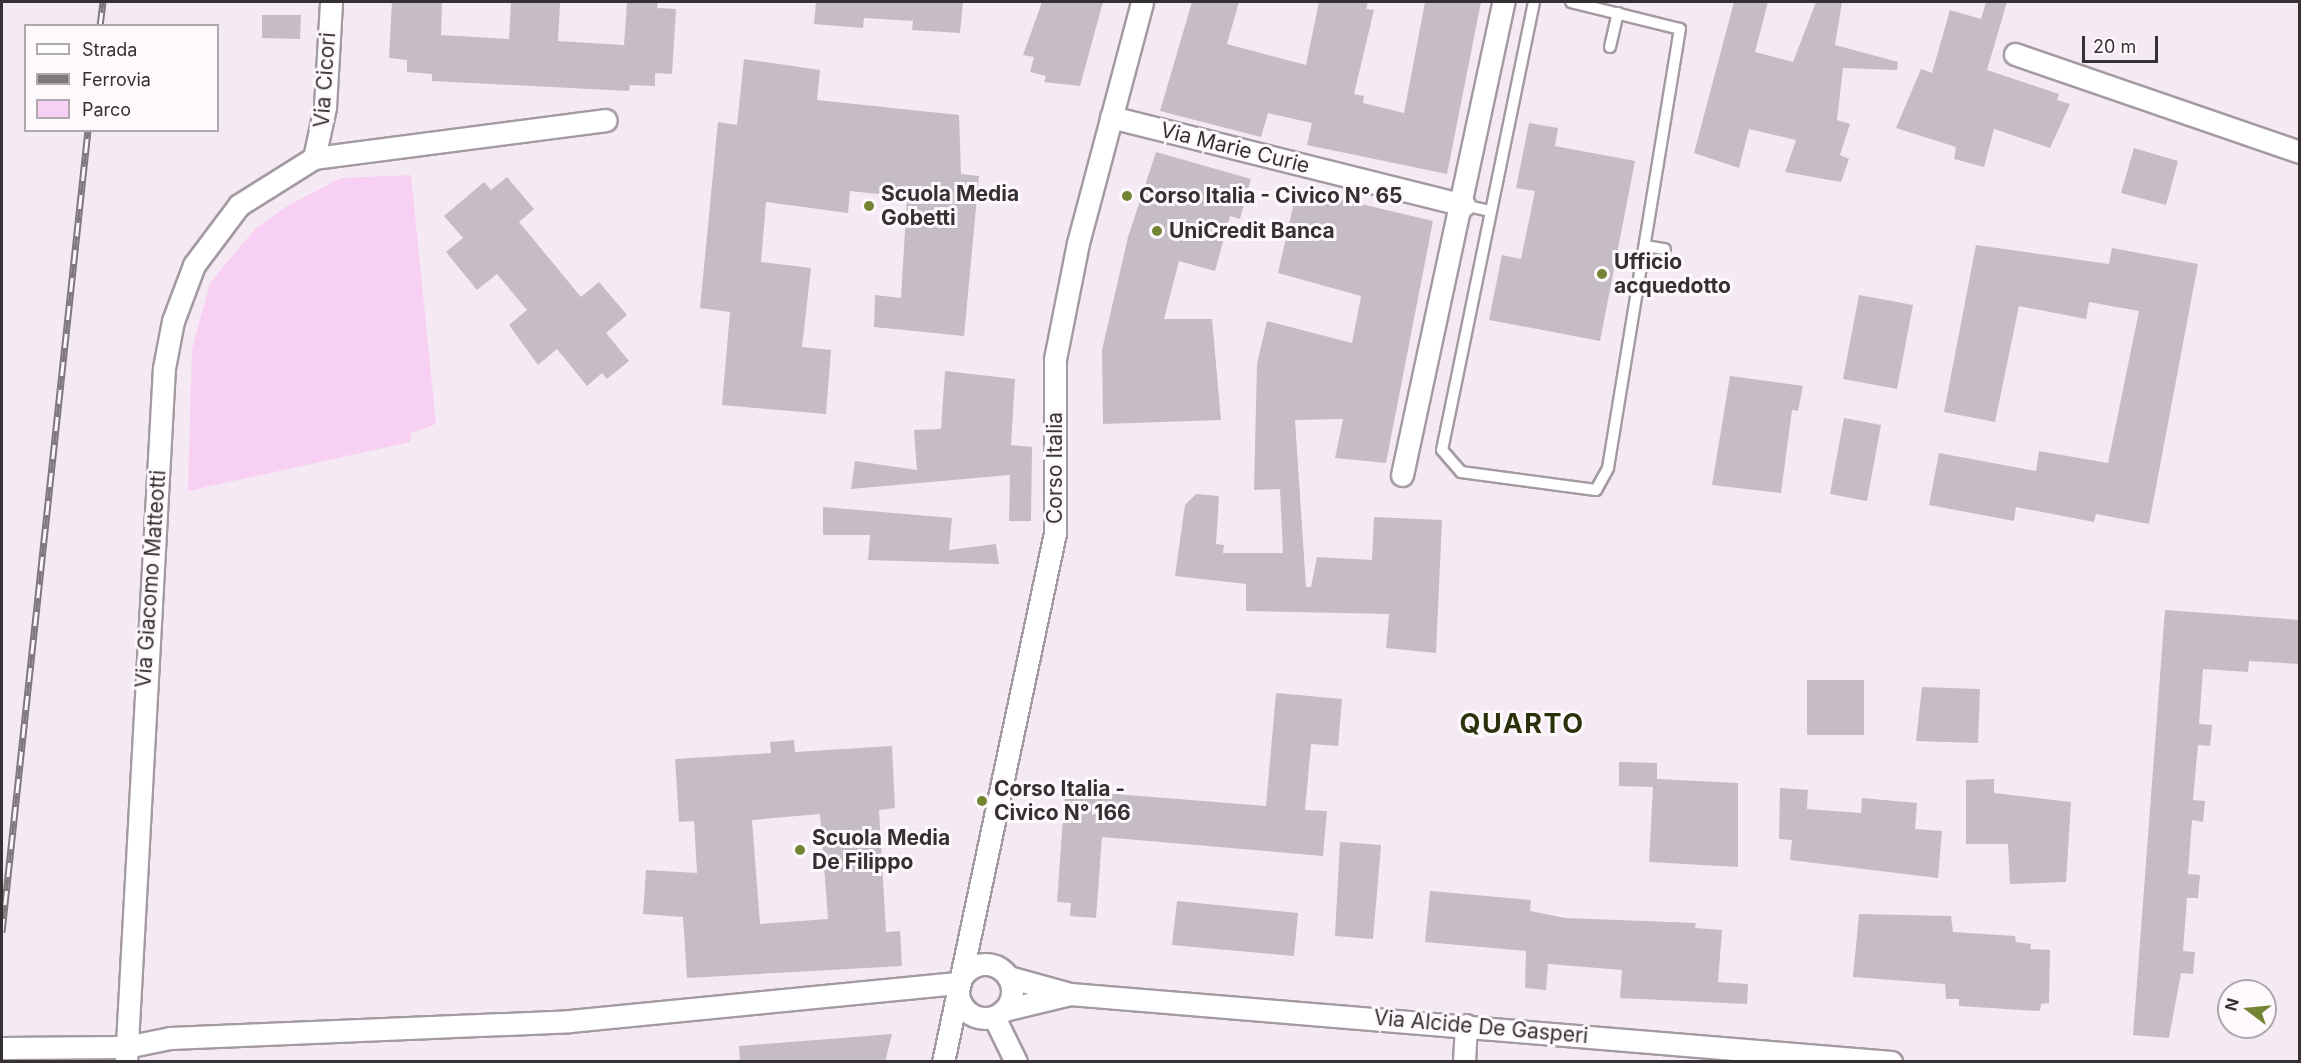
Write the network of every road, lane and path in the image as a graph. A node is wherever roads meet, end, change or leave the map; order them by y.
1 (331, 2) edge
2 (1142, 2) edge
3 (1503, 2) edge
4 (1534, 2) edge
5 (1571, 2) edge
6 (1618, 13) junction
7 (1610, 47) dead end
8 (2015, 54) dead end
9 (1111, 117) junction
10 (606, 120) dead end
11 (2300, 152) edge
12 (315, 158) junction
13 (1464, 205) junction
14 (1490, 211) junction
15 (1645, 246) junction
16 (1665, 249) dead end
17 (1402, 475) dead end
18 (969, 935) junction
19 (988, 964) junction
20 (1008, 977) junction
21 (959, 983) junction
22 (1070, 994) junction
23 (999, 1013) junction
24 (1466, 1025) junction
25 (2, 1048) edge
26 (126, 1054) edge
27 (943, 1062) edge
28 (1016, 1062) edge
29 (1464, 1062) edge
30 (1891, 1062) edge

1 - 12 street, Via Cicori
2 - 9 street, Corso Italia
3 - 13 street
4 - 14 lane
5 - 6 lane
6 - 7 lane
6 - 15 lane
8 - 11 street
9 - 13 street, Via Marie Curie
9 - 18 street, Corso Italia
10 - 12 street
12 - 26 street, Via Giacomo Matteotti
13 - 14 lane
13 - 17 street
14 - 15 lane
15 - 16 lane
18 - 19 street
18 - 21 street, Corso Italia
19 - 20 street
19 - 21 street
20 - 22 street, Via Alcide De Gasperi
20 - 23 street
21 - 23 street
21 - 26 street
21 - 27 street, Corso Italia
22 - 23 street, Via Alcide De Gasperi
22 - 24 street, Via Alcide De Gasperi
23 - 28 street
24 - 29 street
24 - 30 street, Via Alcide De Gasperi
25 - 26 street

